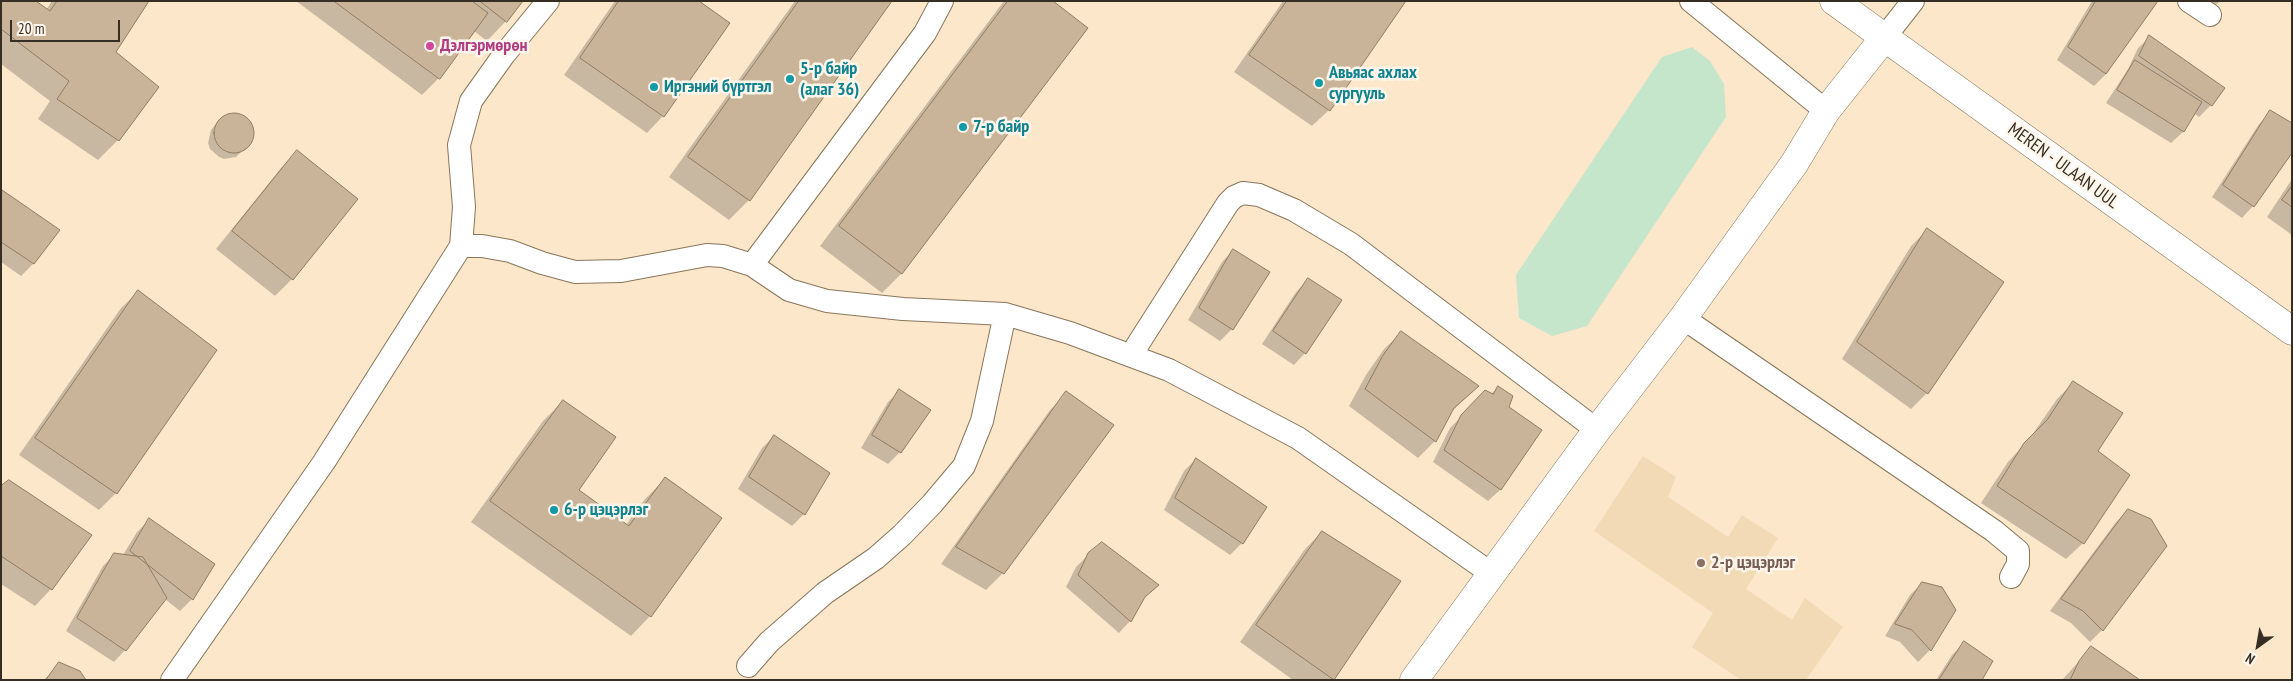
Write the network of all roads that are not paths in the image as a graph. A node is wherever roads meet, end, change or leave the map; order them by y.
1 (548, 1) edge
2 (942, 1) edge
3 (1690, 1) edge
4 (1834, 1) edge
5 (1913, 1) edge
6 (2189, 1) edge
7 (2210, 15) dead end
8 (1884, 38) junction
9 (1826, 111) junction
10 (461, 246) junction
11 (752, 265) junction
12 (1006, 314) junction
13 (1683, 318) junction
14 (2292, 331) edge
15 (1132, 356) junction
16 (1597, 430) junction
17 (1492, 574) junction
18 (2011, 577) dead end
19 (748, 666) dead end
20 (172, 680) edge
21 (1414, 680) edge

1 - 10 lane
2 - 11 lane
3 - 9 lane
4 - 8 street, MEREN - ULAAN UUL
5 - 8 lane
6 - 7 lane
8 - 9 street
8 - 14 street, MEREN - ULAAN UUL
9 - 13 street
10 - 11 lane
10 - 20 lane
11 - 12 lane
12 - 15 lane
12 - 19 lane
13 - 16 street
13 - 18 lane
15 - 16 lane
15 - 17 lane
16 - 17 street
17 - 21 street

